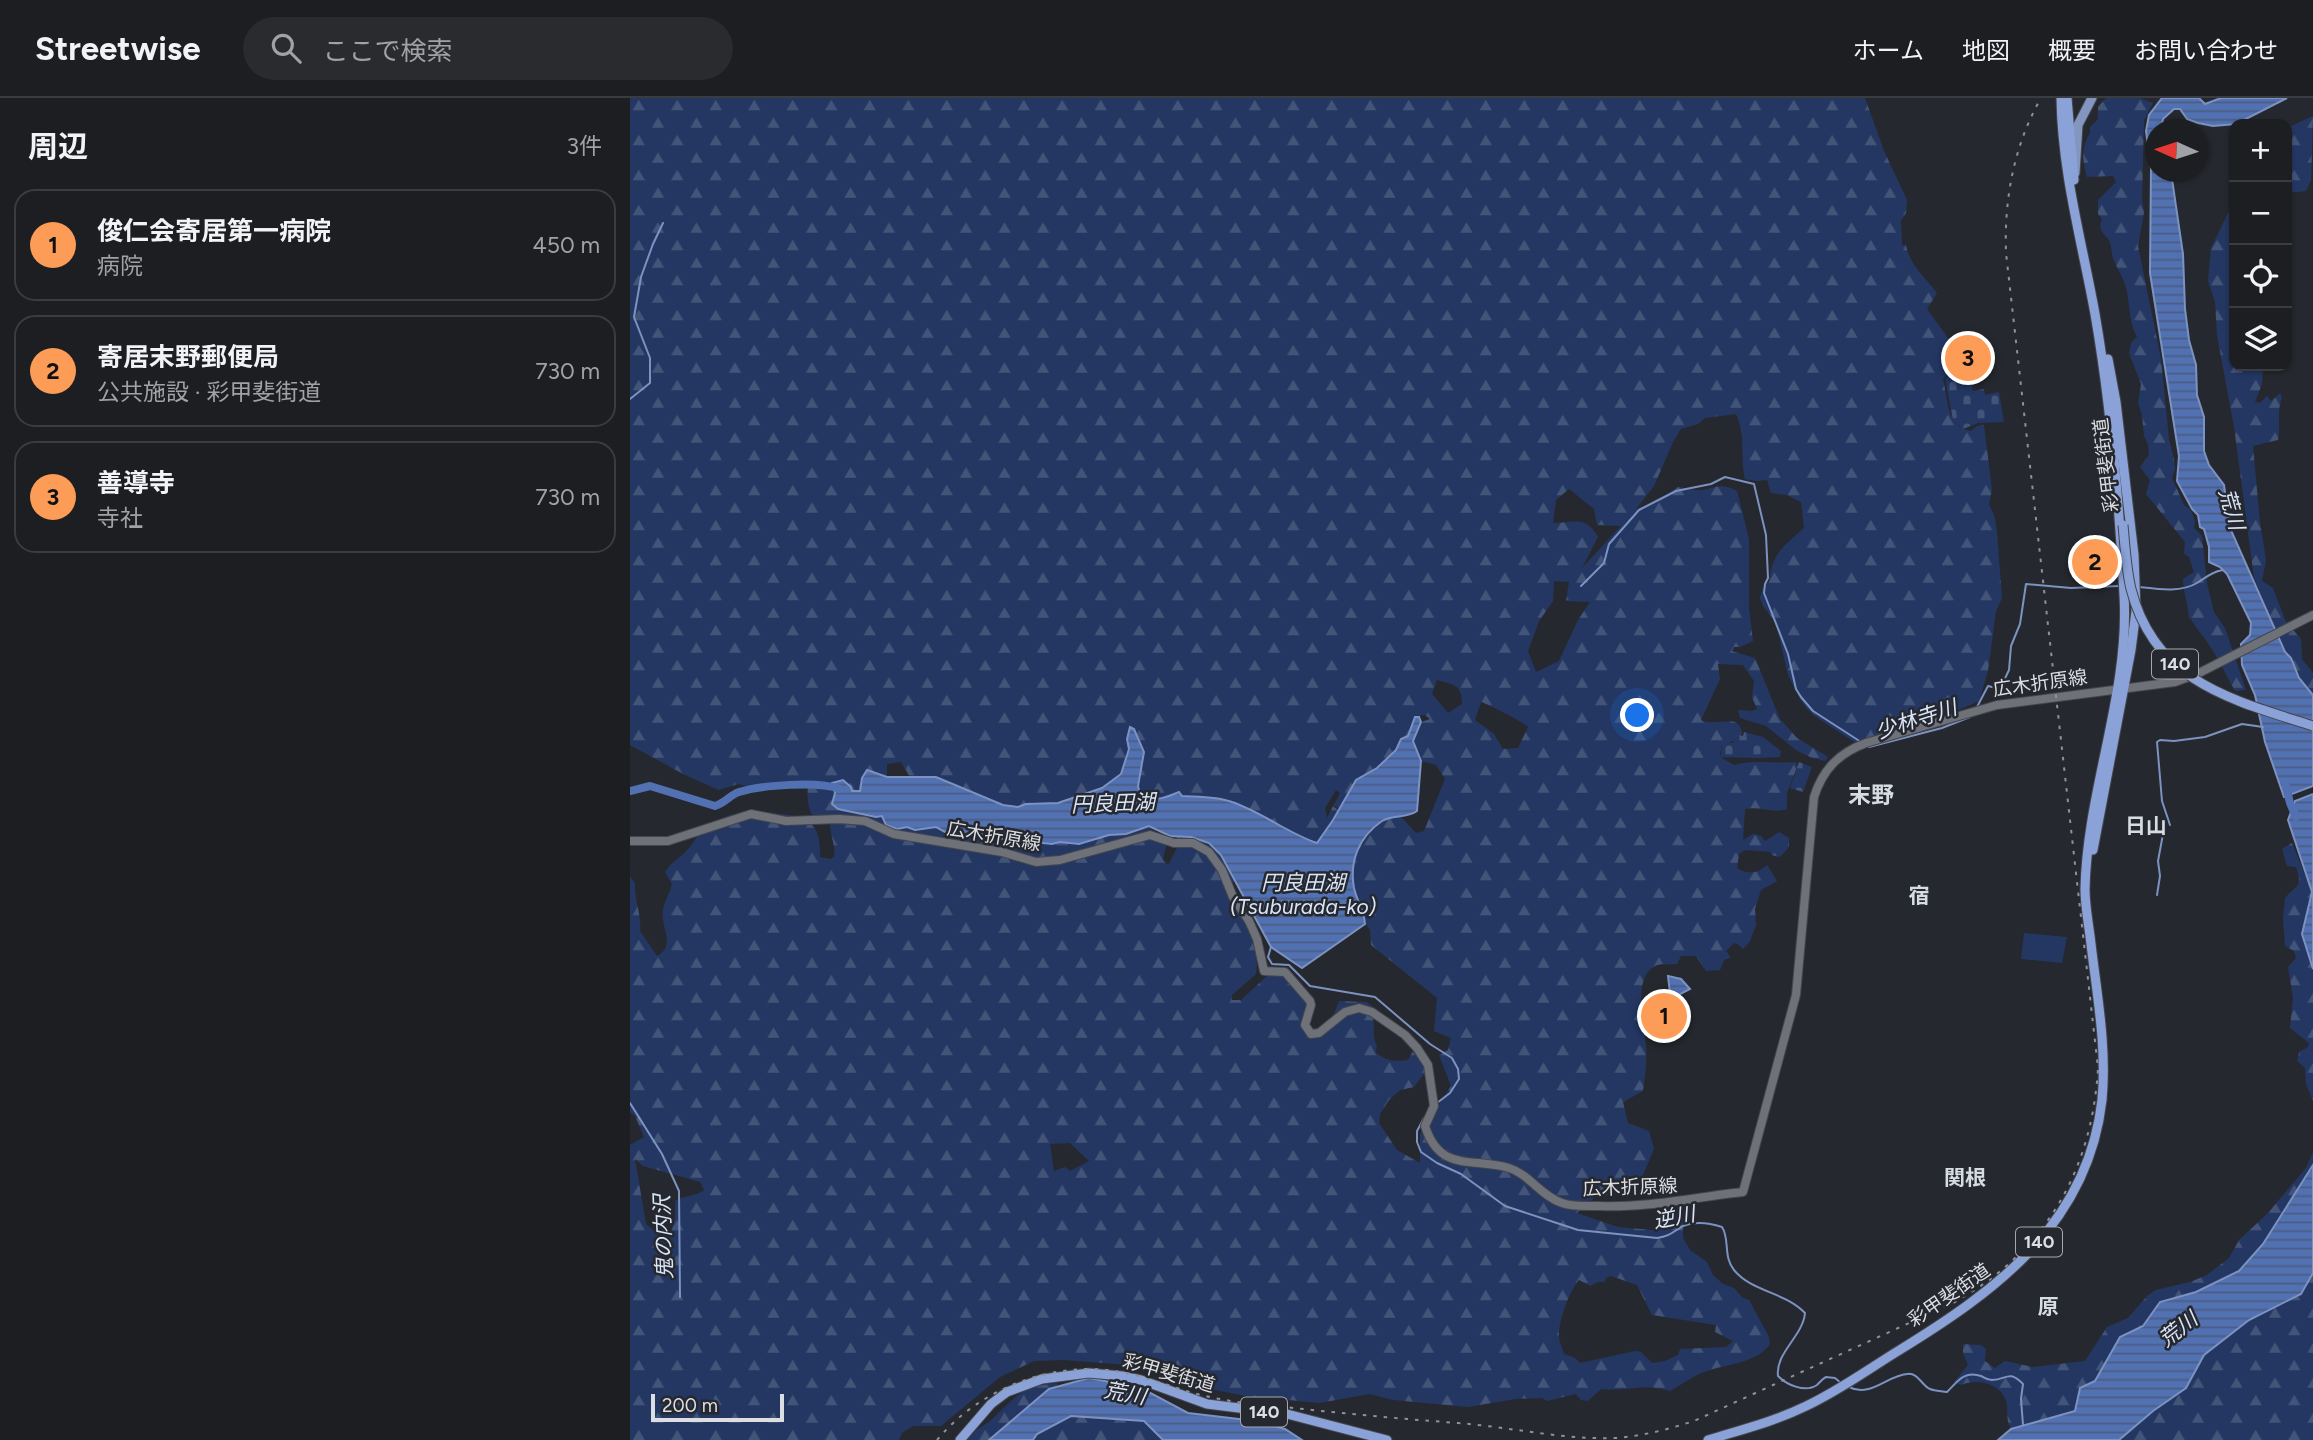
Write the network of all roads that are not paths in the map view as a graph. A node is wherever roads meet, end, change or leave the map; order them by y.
1 (2061, 98) edge
2 (2067, 98) edge
3 (2092, 98) edge
4 (2070, 177) junction
5 (2107, 377) junction
6 (2136, 586) junction
7 (2124, 592) junction
8 (2313, 615) edge
9 (2120, 688) junction
10 (2313, 726) edge
11 (630, 841) edge
12 (960, 1440) edge
13 (1387, 1440) edge
14 (1708, 1440) edge

1 - 4 highway, 彩甲斐街道 / 140
2 - 4 highway, 彩甲斐街道 / 140
3 - 4 main road
4 - 5 highway, 彩甲斐街道 / 140
5 - 6 highway, 彩甲斐街道 / 140
5 - 7 highway, 彩甲斐街道 / 140
5 - 10 highway, 140, bridge
6 - 7 highway
6 - 9 highway, 彩甲斐街道 / 140
7 - 9 highway, 彩甲斐街道 / 140
8 - 9 main road, 広木折原線
9 - 11 main road, 広木折原線
9 - 14 highway, 彩甲斐街道 / 140
12 - 13 highway, 彩甲斐街道 / 140

